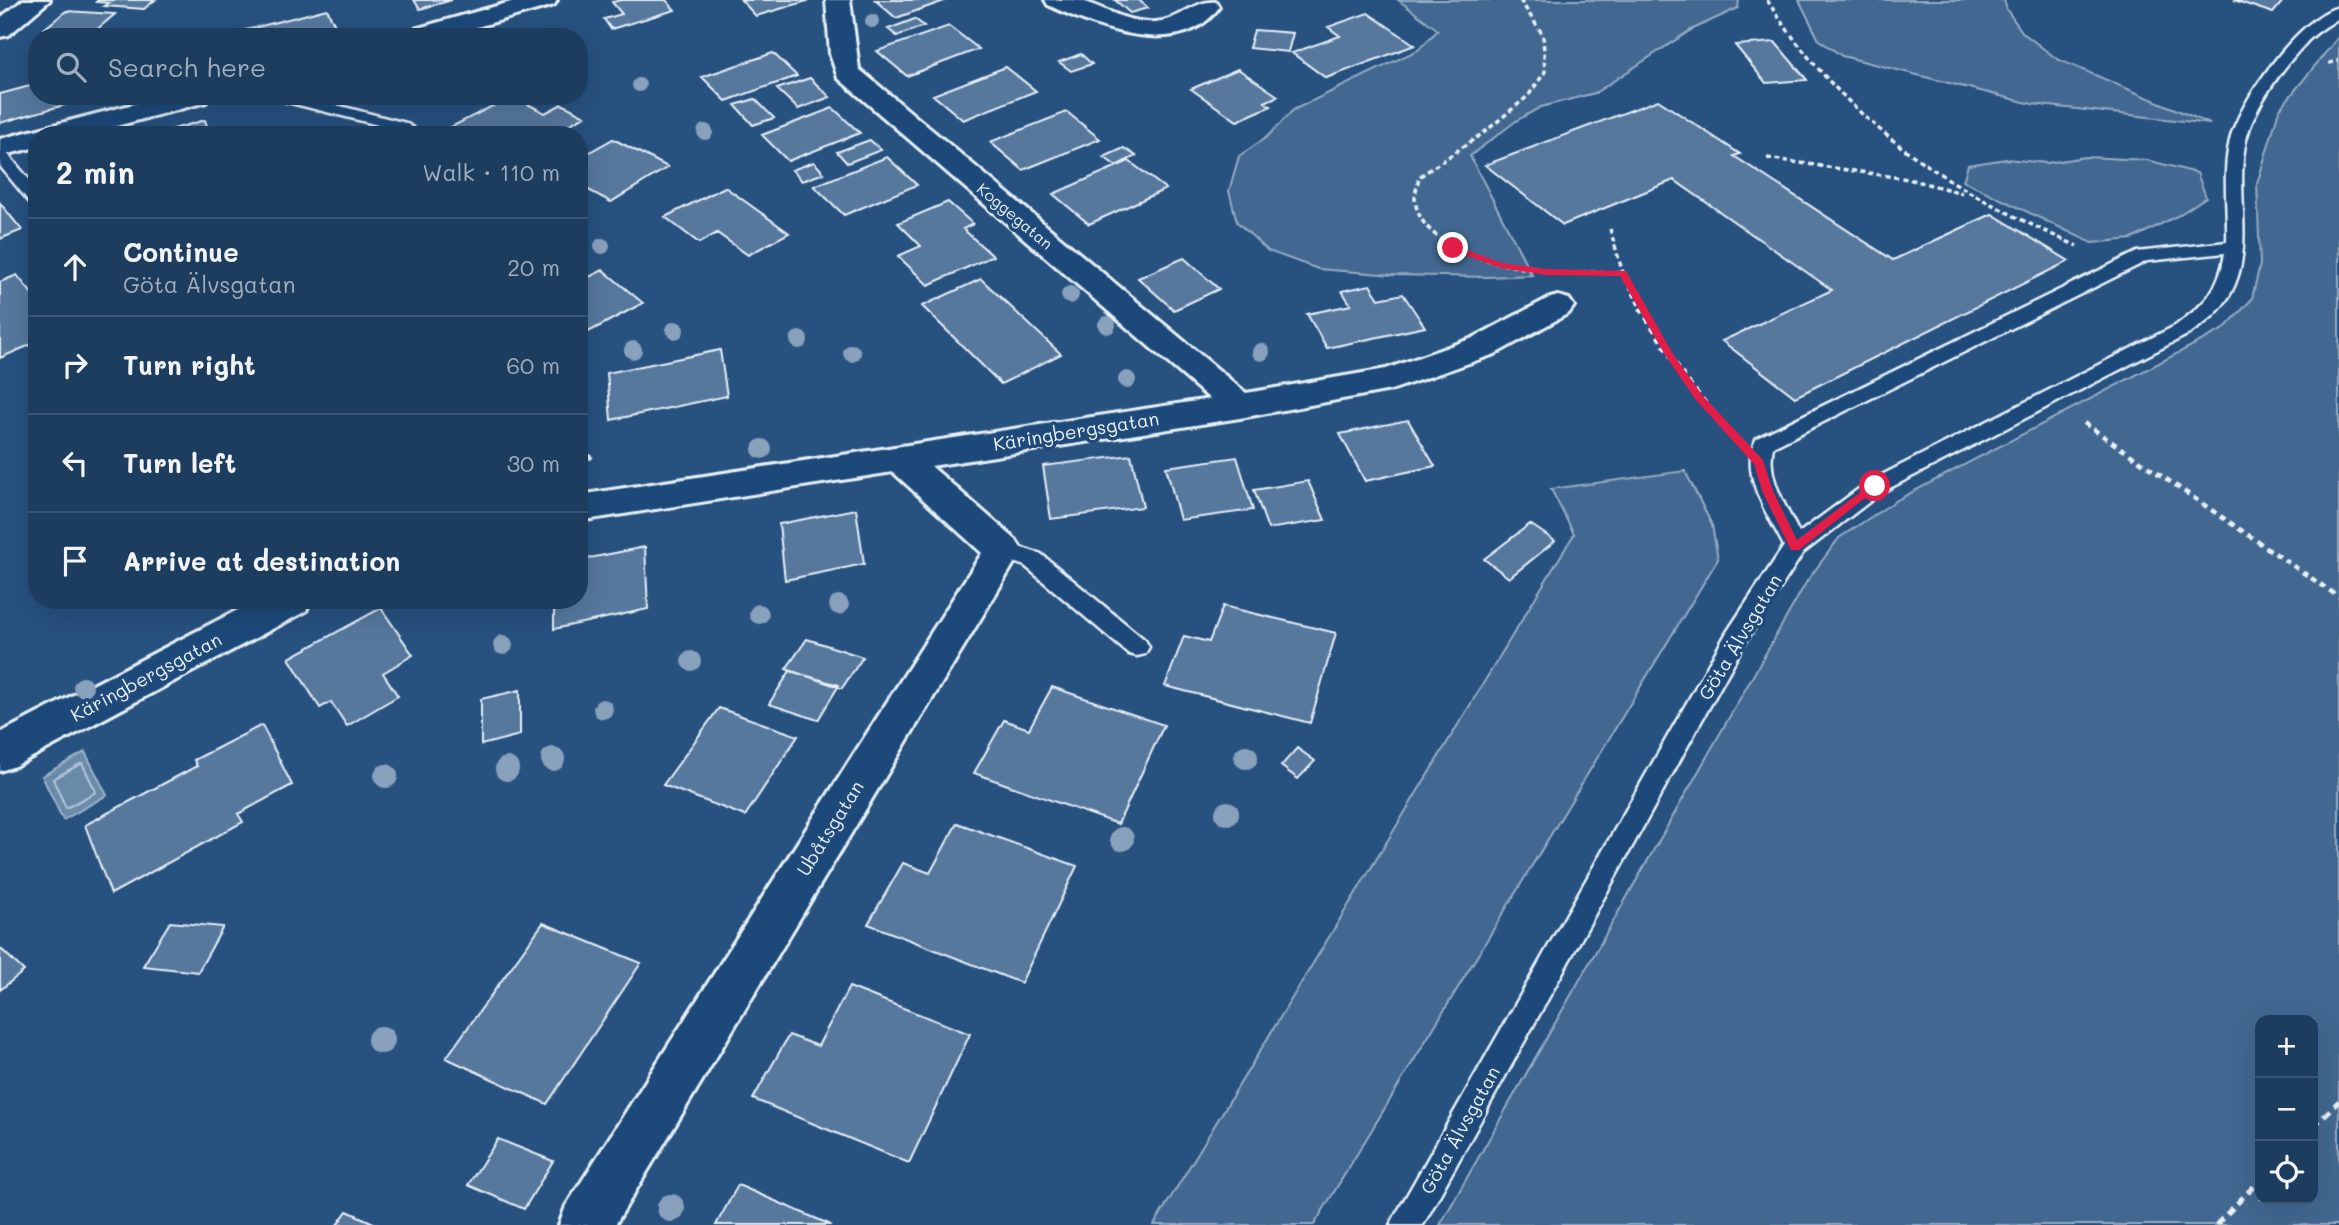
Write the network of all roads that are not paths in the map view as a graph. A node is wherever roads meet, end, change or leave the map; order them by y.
1 (38, 0) edge
2 (545, 0) edge
3 (838, 0) edge
4 (1058, 0) edge
5 (1206, 7) dead end
6 (2339, 11) edge
7 (445, 28) edge
8 (0, 30) edge
9 (163, 105) edge
10 (317, 105) edge
11 (85, 126) edge
12 (400, 126) edge
13 (28, 140) edge
14 (0, 148) edge
15 (0, 155) edge
16 (28, 189) edge
17 (2237, 246) junction
18 (1558, 306) dead end
19 (1240, 407) junction
20 (899, 458) junction
21 (588, 507) edge
22 (1795, 547) junction
23 (1003, 550) junction
24 (275, 609) edge
25 (1137, 647) dead end
26 (0, 753) edge
27 (585, 1225) edge
28 (1406, 1225) edge

1 - 8 street
2 - 7 street
3 - 19 street, Koggegatan
4 - 5 street
6 - 17 lane, Göta Älvsgatan
9 - 11 street
10 - 12 lane
13 - 14 street
15 - 16 lane
17 - 22 lane, Göta Älvsgatan
17 - 22 lane
18 - 19 street, Käringbergsgatan
19 - 20 street, Käringbergsgatan
20 - 21 street, Käringbergsgatan
20 - 23 street
22 - 28 lane, Göta Älvsgatan
23 - 25 lane
23 - 27 street, Ubåtsgatan
24 - 26 street, Käringbergsgatan

